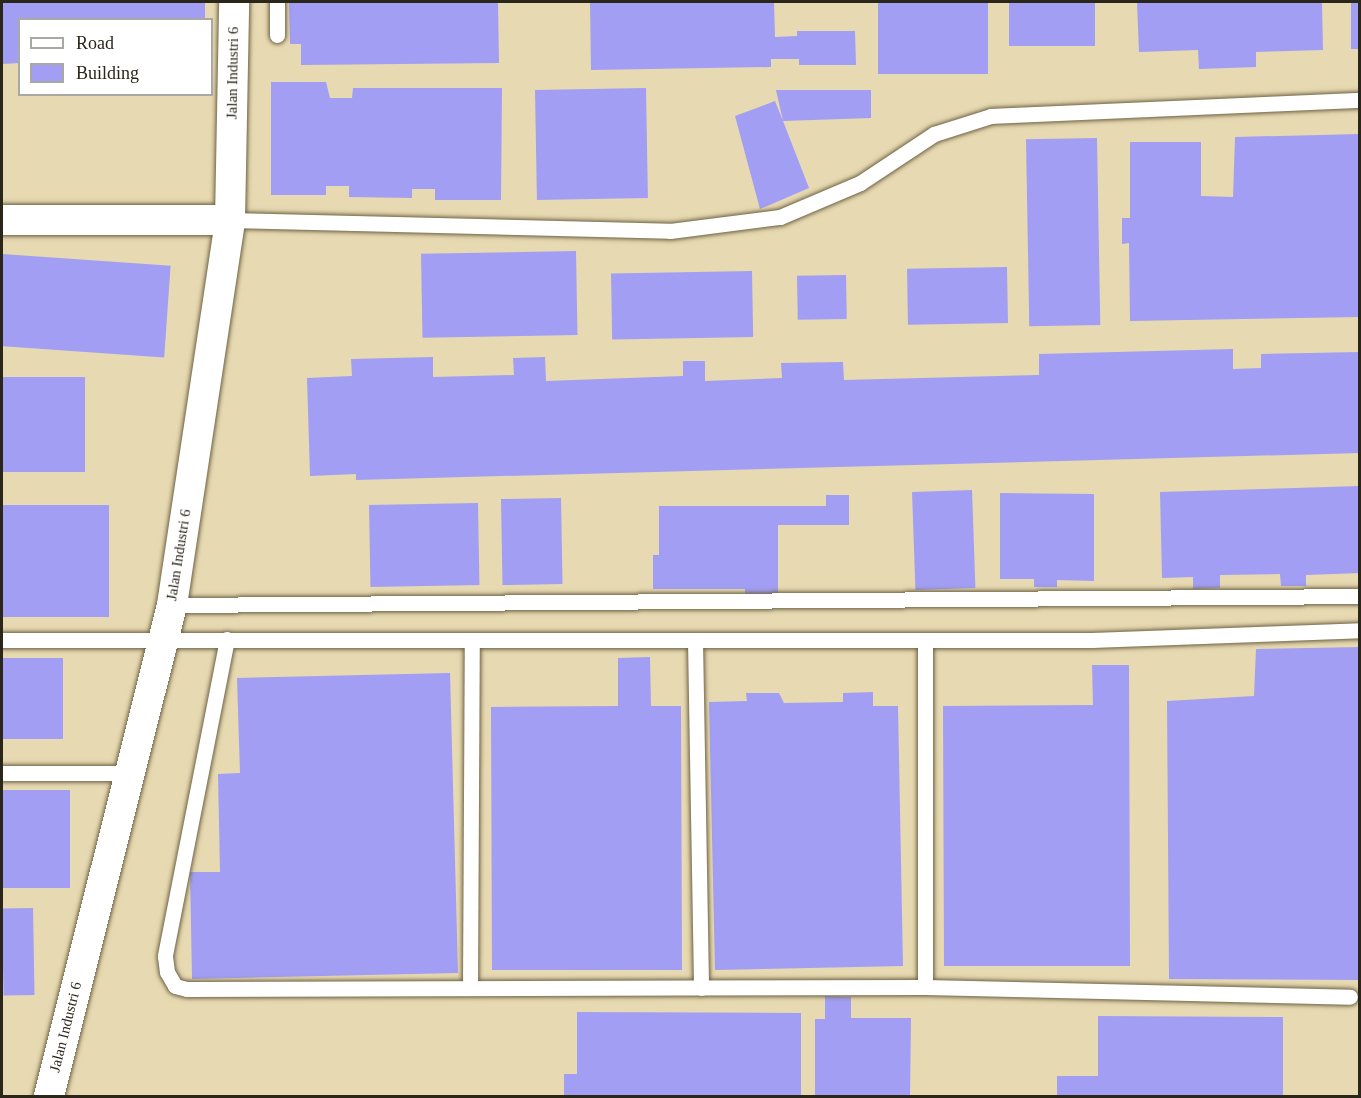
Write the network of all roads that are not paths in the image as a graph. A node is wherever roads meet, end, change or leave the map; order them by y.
1 (234, 2) edge
2 (277, 2) edge
3 (277, 35) dead end
4 (1359, 99) edge
5 (2, 220) edge
6 (230, 220) junction
7 (1359, 596) edge
8 (172, 605) junction
9 (1359, 630) edge
10 (164, 639) junction
11 (227, 639) junction
12 (2, 640) edge
13 (472, 640) junction
14 (695, 640) junction
15 (925, 640) junction
16 (2, 773) edge
17 (130, 773) junction
18 (925, 987) junction
19 (470, 988) junction
20 (701, 988) junction
21 (1350, 997) dead end
22 (49, 1096) edge

1 - 6 street, Jalan Industri 6
2 - 3 lane
4 - 6 lane
5 - 6 street
6 - 8 street, Jalan Industri 6
7 - 8 lane
8 - 10 street, Jalan Industri 6
9 - 15 lane
10 - 11 lane
10 - 12 lane
10 - 17 street, Jalan Industri 6
11 - 13 lane
11 - 19 lane
13 - 14 lane
13 - 19 lane
14 - 15 lane
14 - 20 lane
15 - 18 lane
16 - 17 lane
17 - 22 street, Jalan Industri 6
18 - 20 lane
18 - 21 lane
19 - 20 lane

